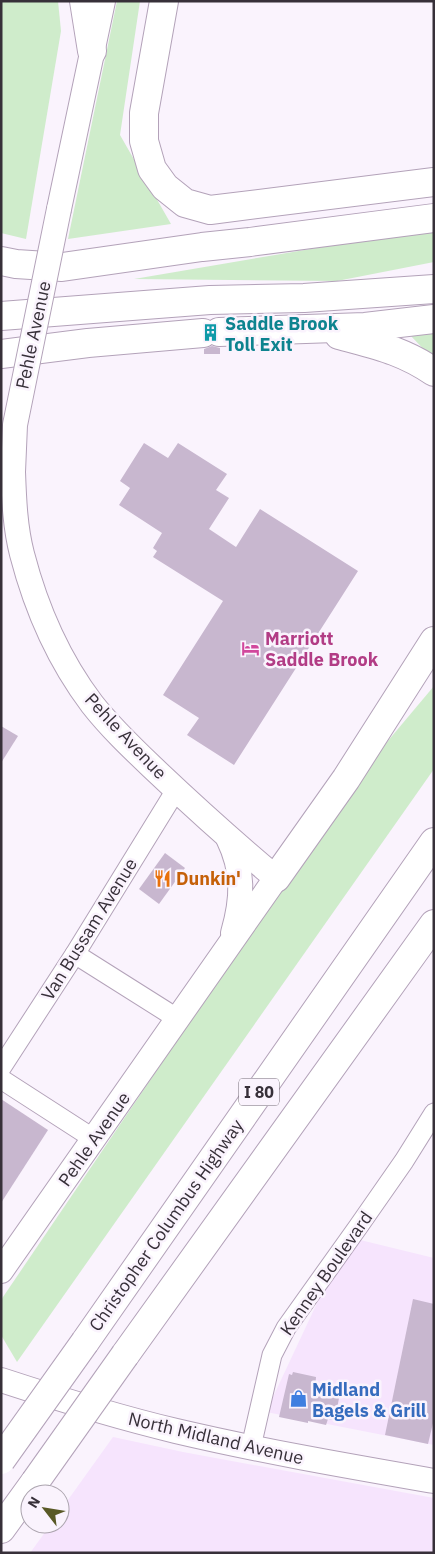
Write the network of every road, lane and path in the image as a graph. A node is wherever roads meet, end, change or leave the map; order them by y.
1 (84, 1) edge
2 (103, 1) edge
3 (164, 1) edge
4 (92, 51) junction
5 (434, 182) edge
6 (434, 196) edge
7 (434, 218) edge
8 (202, 247) junction
9 (1, 260) edge
10 (434, 279) edge
11 (434, 289) edge
12 (361, 294) junction
13 (1, 316) edge
14 (434, 319) edge
15 (316, 329) junction
16 (1, 354) edge
17 (434, 372) edge
18 (434, 641) edge
19 (429, 677) edge
20 (346, 780) junction
21 (176, 790) junction
22 (228, 838) junction
23 (434, 842) edge
24 (276, 878) junction
25 (434, 924) edge
26 (229, 945) junction
27 (75, 954) junction
28 (178, 1019) junction
29 (1, 1068) edge
30 (1, 1079) edge
31 (434, 1114) edge
32 (94, 1138) junction
33 (1, 1270) edge
34 (1, 1380) edge
35 (251, 1447) junction
36 (1, 1460) edge
37 (434, 1481) edge
38 (1, 1530) edge

1 - 4 highway
2 - 4 street, Pehle Avenue
3 - 5 highway
4 - 21 street, Pehle Avenue, bridge
6 - 8 highway
7 - 8 highway
8 - 9 highway
10 - 12 highway
11 - 12 highway
12 - 13 highway
14 - 15 highway
15 - 16 highway
15 - 17 highway
18 - 20 highway
19 - 20 highway
20 - 24 highway
21 - 22 street, Pehle Avenue
21 - 27 street, Van Bussam Avenue
22 - 24 street, Pehle Avenue
22 - 26 street
23 - 36 highway, Christopher Columbus Highway / I 80, bridge
24 - 26 street, Pehle Avenue
25 - 38 highway, I 80, bridge
26 - 28 street, Pehle Avenue
27 - 28 street
27 - 29 street, Van Bussam Avenue
28 - 32 street, Pehle Avenue
30 - 32 street
31 - 35 street, Kenney Boulevard
32 - 33 street, Pehle Avenue
34 - 35 street, North Midland Avenue
35 - 37 street, North Midland Avenue

